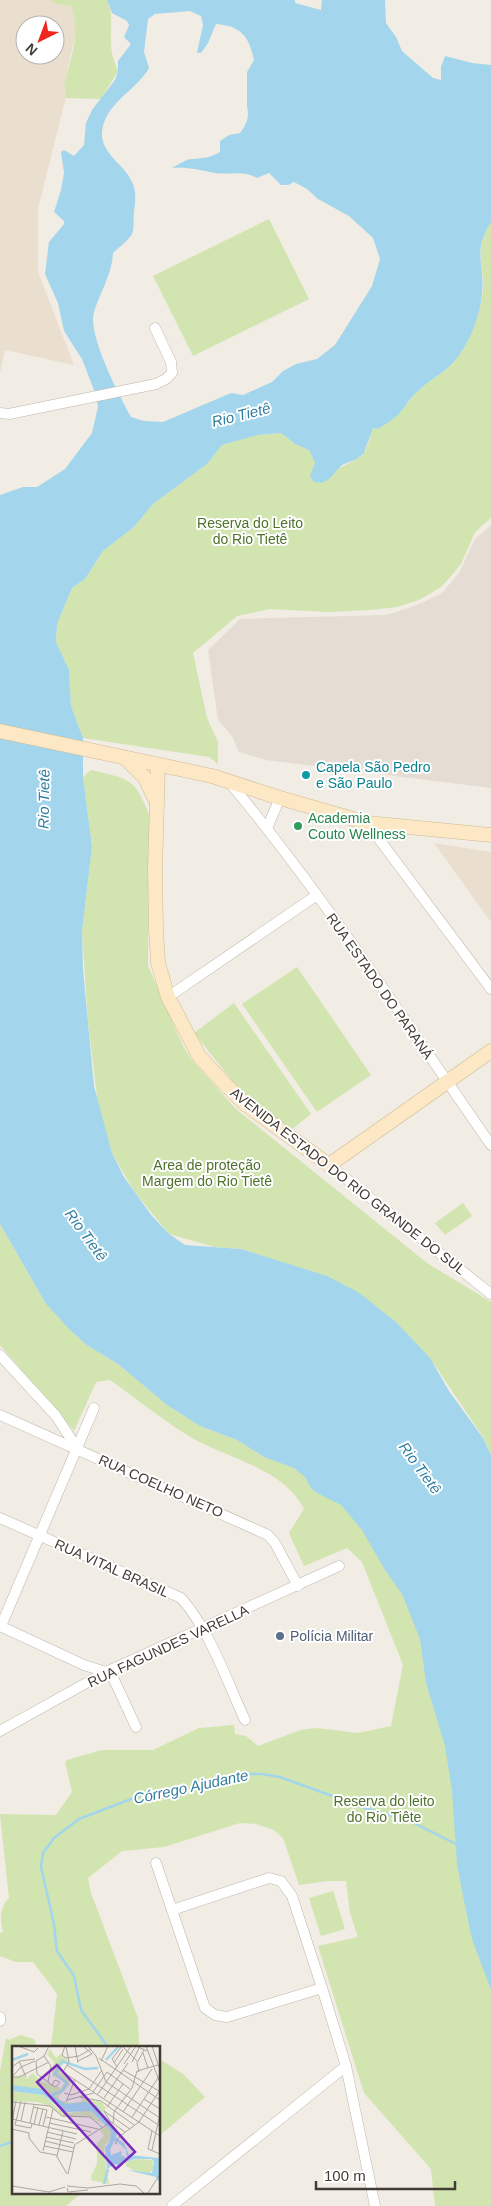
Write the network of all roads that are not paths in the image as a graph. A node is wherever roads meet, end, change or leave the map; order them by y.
1 (155, 328) dead end
2 (0, 413) edge
3 (0, 731) edge
4 (125, 758) junction
5 (155, 765) junction
6 (145, 779) junction
7 (230, 783) junction
8 (280, 798) junction
9 (158, 808) junction
10 (367, 823) junction
11 (268, 828) junction
12 (491, 835) edge
13 (317, 895) junction
14 (491, 990) edge
15 (168, 997) junction
16 (491, 1051) edge
17 (448, 1082) junction
18 (491, 1145) edge
19 (329, 1165) junction
20 (491, 1294) edge
21 (0, 1355) edge
22 (94, 1408) dead end
23 (0, 1415) edge
24 (77, 1448) junction
25 (0, 1518) edge
26 (40, 1535) junction
27 (339, 1566) dead end
28 (298, 1586) junction
29 (0, 1626) edge
30 (202, 1629) junction
31 (108, 1672) junction
32 (245, 1720) dead end
33 (136, 1726) dead end
34 (0, 1731) edge
35 (156, 1863) dead end
36 (172, 1910) junction
37 (322, 1988) junction
38 (346, 2066) junction
39 (172, 2206) edge
40 (375, 2206) edge

1 - 2 street
3 - 4 street
4 - 5 street
4 - 6 street, AVENIDA ESTADO DO RIO GRANDE DO SUL
5 - 6 street
5 - 7 street
5 - 9 street, AVENIDA ESTADO DO RIO GRANDE DO SUL
6 - 9 street, AVENIDA ESTADO DO RIO GRANDE DO SUL
7 - 8 street
7 - 11 street, RUA ESTADO DO PARANÁ
8 - 10 street
8 - 11 street
9 - 15 street, AVENIDA ESTADO DO RIO GRANDE DO SUL
10 - 12 street
10 - 14 street
11 - 13 street, RUA ESTADO DO PARANÁ
13 - 15 street
13 - 17 street, RUA ESTADO DO PARANÁ
15 - 19 street, AVENIDA ESTADO DO RIO GRANDE DO SUL
16 - 17 street
17 - 18 street, RUA ESTADO DO PARANÁ
17 - 19 street
19 - 20 street, AVENIDA ESTADO DO RIO GRANDE DO SUL
21 - 24 street
22 - 24 street
23 - 24 street, RUA COELHO NETO
24 - 26 street
24 - 28 street, RUA COELHO NETO
25 - 26 street, RUA VITAL BRASIL
26 - 29 street
26 - 30 street, RUA VITAL BRASIL
27 - 28 street, RUA FAGUNDES VARELLA
28 - 30 street, RUA FAGUNDES VARELLA
29 - 31 street
30 - 31 street, RUA FAGUNDES VARELLA
30 - 32 street, RUA VITAL BRASIL
31 - 33 street
31 - 34 street, RUA FAGUNDES VARELLA
35 - 36 street
36 - 37 street
36 - 37 street
37 - 38 street
38 - 39 street
38 - 40 street

